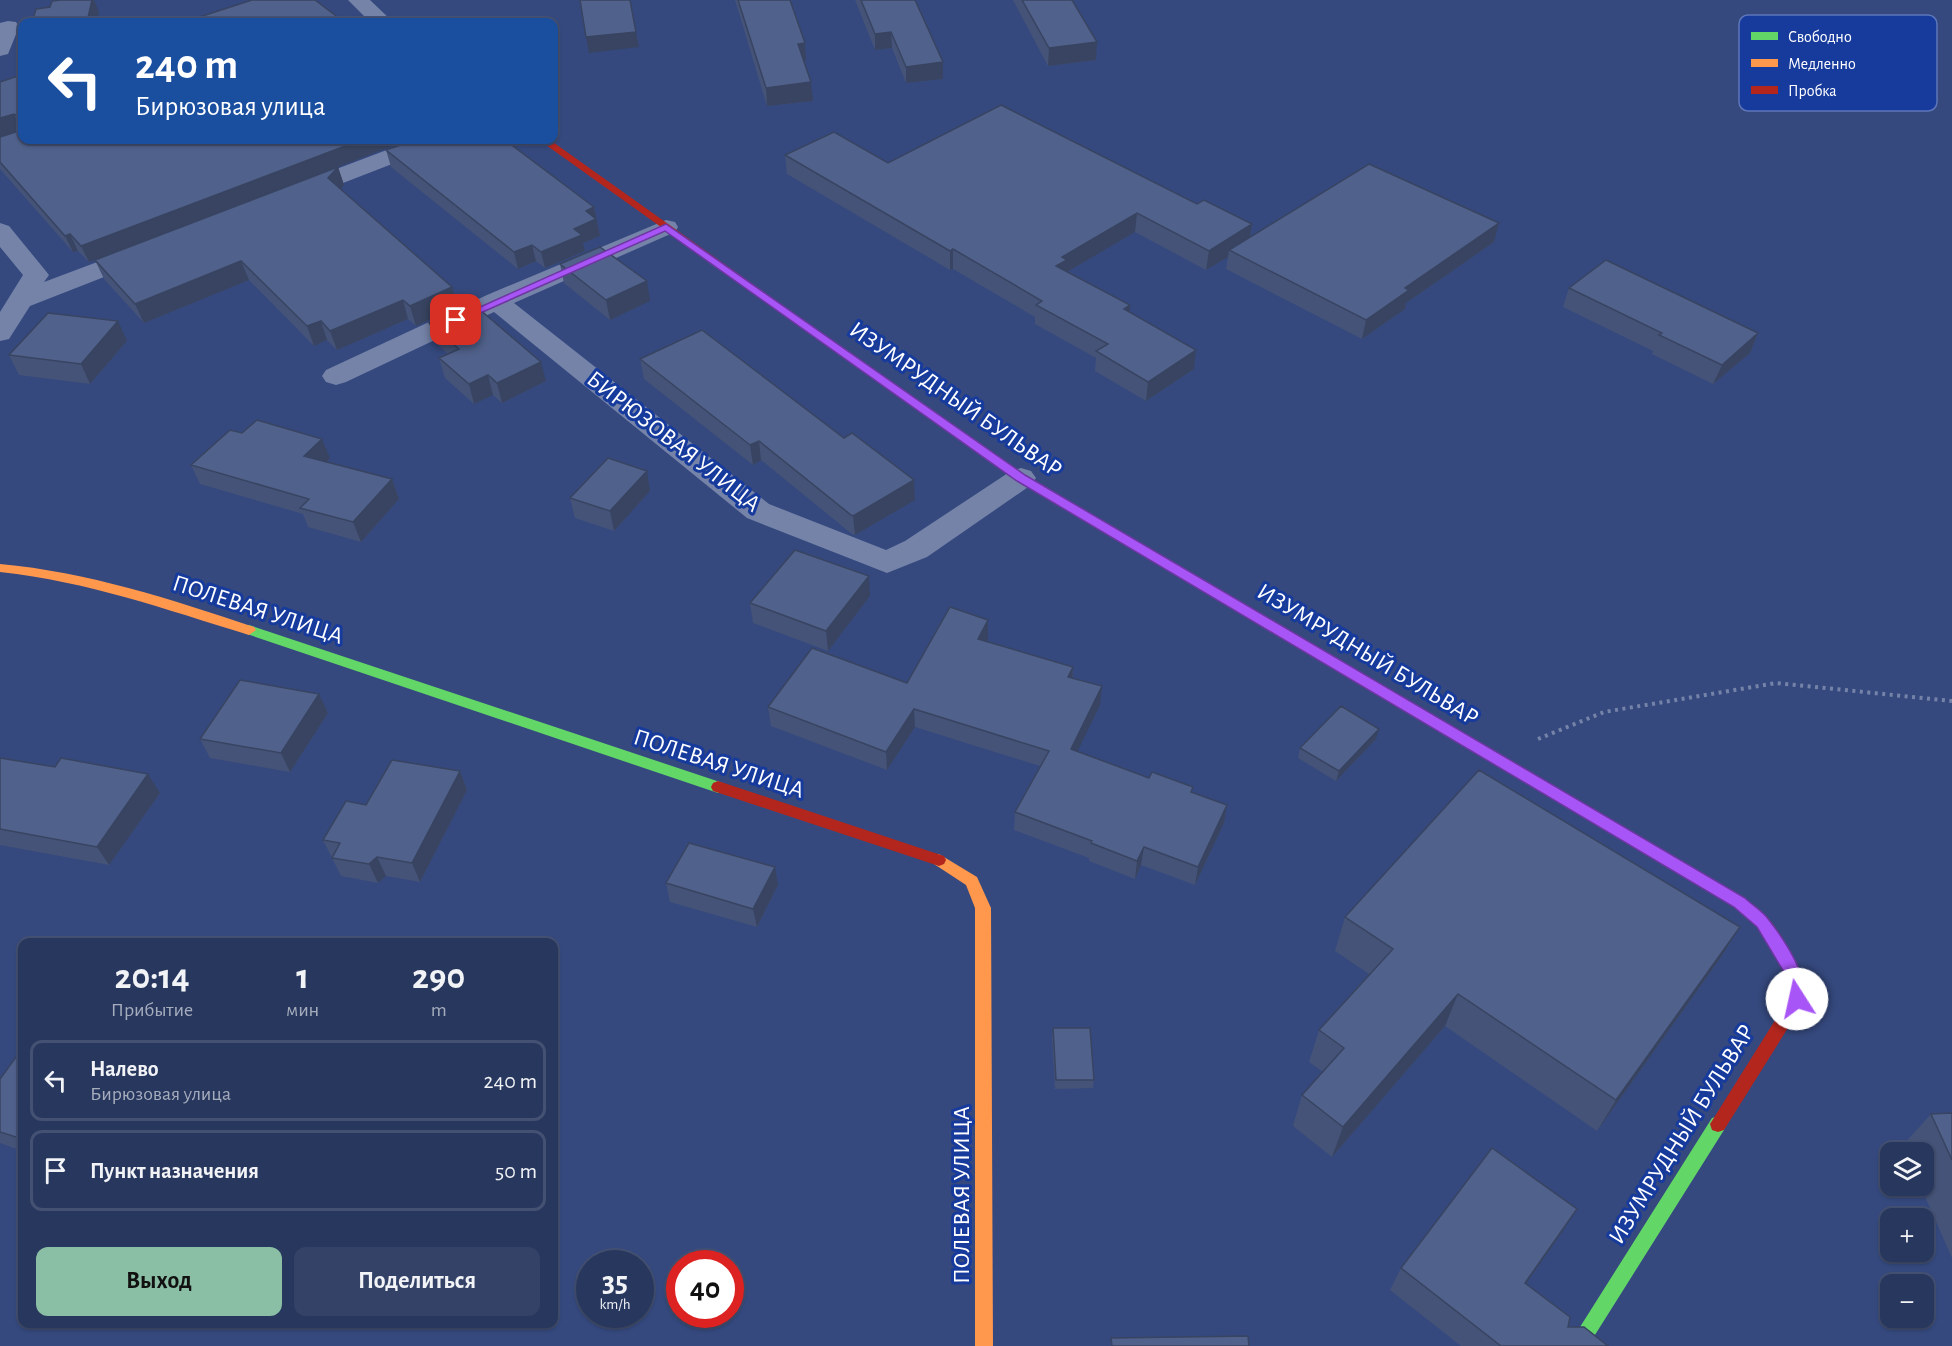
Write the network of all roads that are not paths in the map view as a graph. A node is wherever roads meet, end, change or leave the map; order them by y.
1 (358, 0) edge
2 (370, 18) edge
3 (8, 27) dead end
4 (0, 50) edge
5 (423, 144) edge
6 (550, 144) edge
7 (277, 201) edge
8 (666, 227) junction
9 (0, 231) edge
10 (165, 244) edge
11 (20, 301) junction
12 (496, 301) junction
13 (0, 333) edge
14 (336, 376) dead end
15 (1021, 478) junction
16 (0, 568) edge
17 (984, 1346) edge
18 (1577, 1346) edge

1 - 2 street
3 - 4 street
5 - 7 street
6 - 8 street, ИЗУМРУДНЫЙ БУЛЬВАР
8 - 12 street
8 - 15 street, ИЗУМРУДНЫЙ БУЛЬВАР
9 - 11 street
10 - 11 street
11 - 13 street
12 - 14 street
12 - 15 street, БИРЮЗОВАЯ УЛИЦА
15 - 18 street, ИЗУМРУДНЫЙ БУЛЬВАР
16 - 17 street, ПОЛЕВАЯ УЛИЦА

